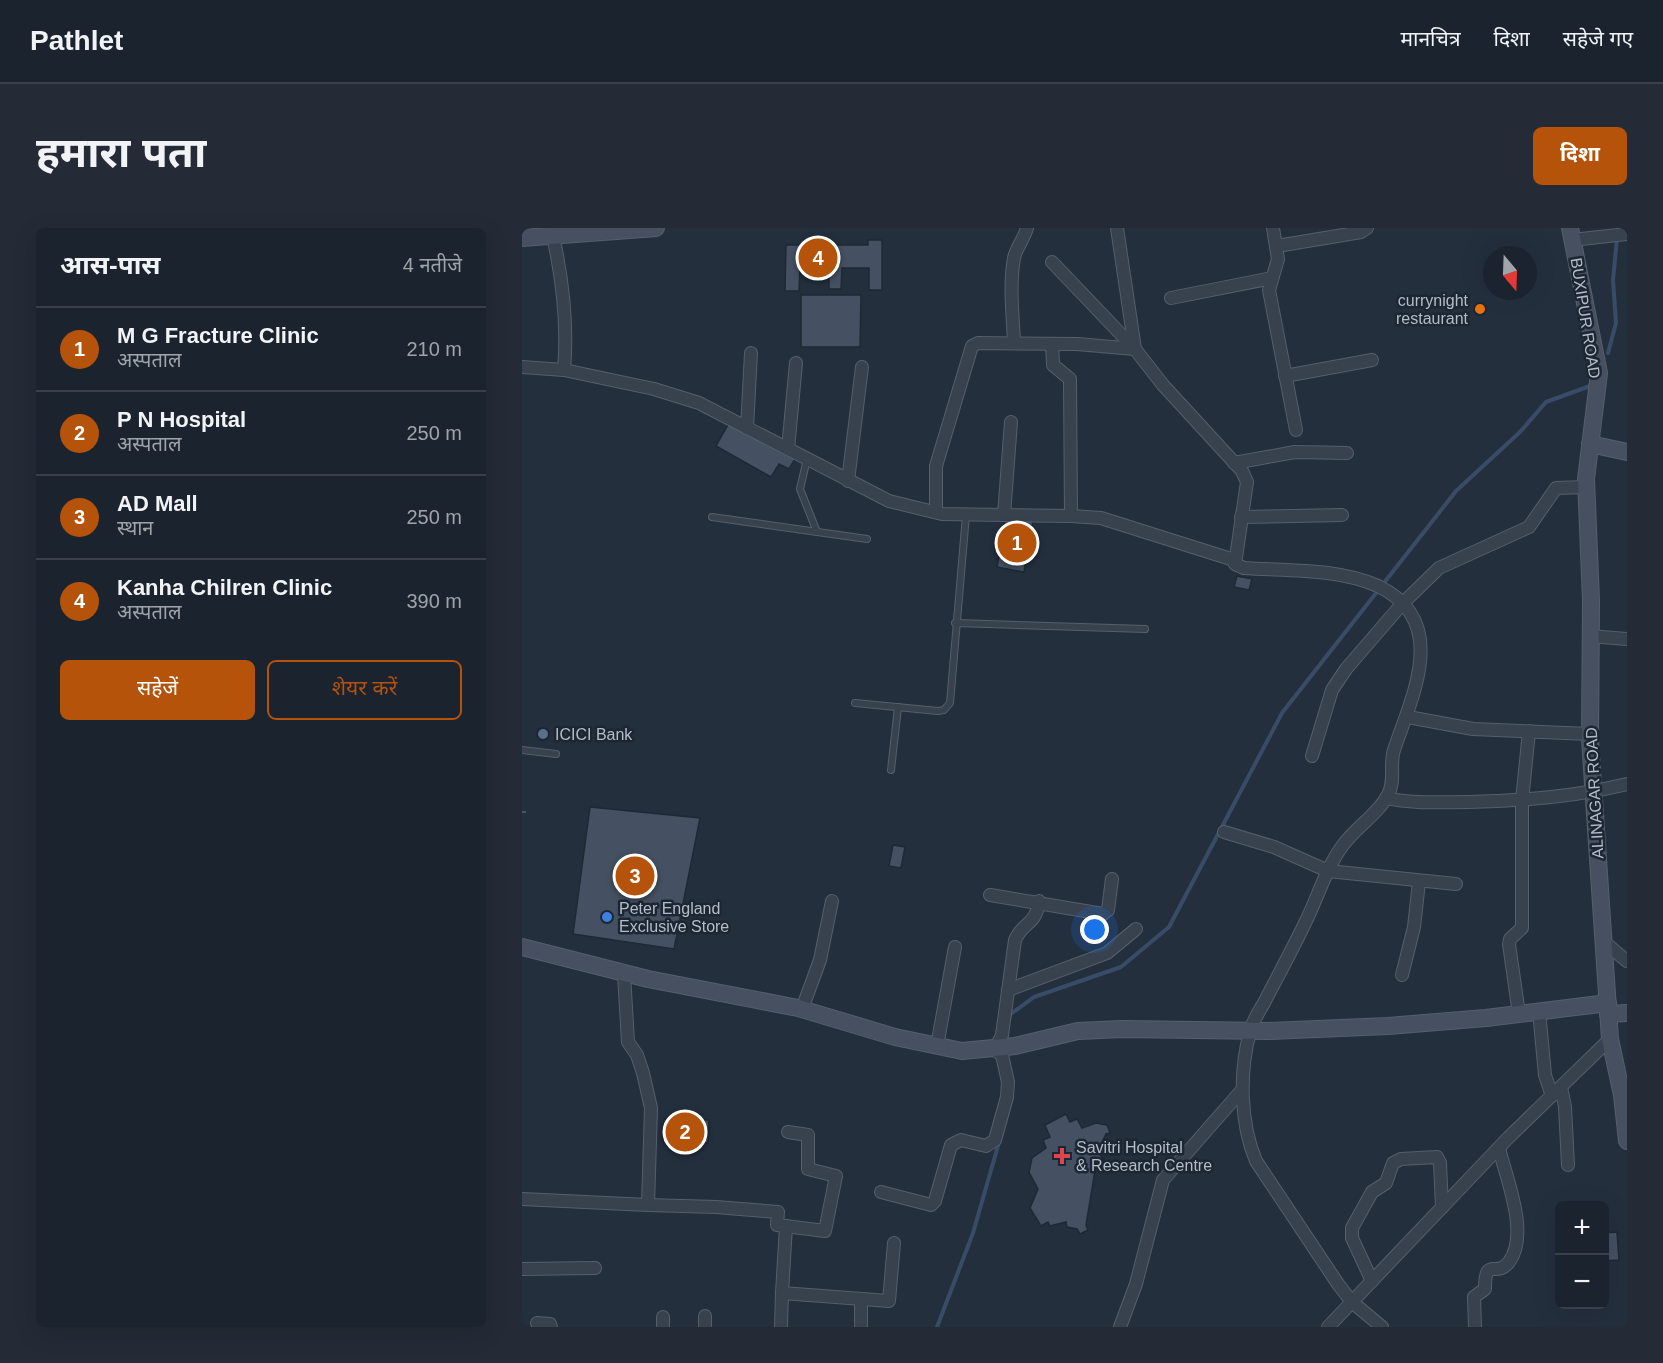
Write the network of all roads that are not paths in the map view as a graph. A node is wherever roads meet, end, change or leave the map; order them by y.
1 (656, 228) edge
2 (1027, 228) edge
3 (1117, 228) edge
4 (1273, 228) edge
5 (1367, 228) edge
6 (614, 230) edge
7 (1571, 234) edge
8 (1627, 234) edge
9 (530, 235) edge
10 (553, 236) junction
11 (1277, 246) junction
12 (1052, 262) dead end
13 (1272, 278) junction
14 (1171, 298) dead end
15 (1014, 344) junction
16 (1052, 344) junction
17 (1135, 349) junction
18 (751, 353) dead end
19 (1372, 360) dead end
20 (796, 363) dead end
21 (522, 367) edge
22 (862, 367) dead end
23 (564, 370) junction
24 (1285, 376) junction
25 (1011, 422) dead end
26 (747, 428) junction
27 (1296, 430) dead end
28 (1590, 444) junction
29 (788, 449) junction
30 (1627, 452) edge
31 (1347, 453) dead end
32 (807, 459) junction
33 (1234, 463) junction
34 (848, 481) junction
35 (1586, 487) junction
36 (936, 512) junction
37 (966, 514) junction
38 (1004, 515) junction
39 (1342, 515) dead end
40 (1071, 516) junction
41 (1241, 517) junction
42 (712, 518) dead end
43 (817, 532) junction
44 (867, 539) dead end
45 (1233, 560) junction
46 (1402, 604) junction
47 (955, 623) junction
48 (1144, 629) dead end
49 (1590, 636) junction
50 (1627, 639) edge
51 (855, 703) dead end
52 (898, 707) junction
53 (1408, 717) junction
54 (1529, 731) junction
55 (1590, 734) junction
56 (522, 750) edge
57 (556, 754) dead end
58 (1312, 756) dead end
59 (891, 770) dead end
60 (1627, 784) edge
61 (1593, 792) junction
62 (1386, 798) junction
63 (1522, 801) junction
64 (1224, 832) dead end
65 (1328, 871) junction
66 (1112, 879) dead end
67 (1419, 882) junction
68 (1456, 884) dead end
69 (990, 895) dead end
70 (832, 901) dead end
71 (1039, 901) junction
72 (1136, 929) dead end
73 (1604, 942) junction
74 (522, 947) edge
75 (955, 947) dead end
76 (1627, 961) edge
77 (624, 974) junction
78 (1402, 975) dead end
79 (1008, 990) junction
80 (802, 1009) junction
81 (1608, 1009) junction
82 (1539, 1011) junction
83 (1627, 1013) edge
84 (1519, 1014) junction
85 (1250, 1030) junction
86 (1610, 1039) junction
87 (937, 1046) junction
88 (998, 1047) junction
89 (1242, 1089) junction
90 (1556, 1091) junction
91 (788, 1132) dead end
92 (1627, 1141) edge
93 (1498, 1148) junction
94 (1568, 1165) dead end
95 (881, 1192) dead end
96 (522, 1199) edge
97 (648, 1205) junction
98 (1442, 1207) junction
99 (786, 1226) junction
100 (894, 1243) dead end
101 (595, 1268) dead end
102 (522, 1269) edge
103 (1372, 1281) junction
104 (782, 1293) junction
105 (861, 1299) junction
106 (1353, 1302) junction
107 (537, 1323) dead end
108 (550, 1327) edge
109 (781, 1327) edge
110 (861, 1327) edge
111 (1120, 1327) edge
112 (1328, 1327) edge
113 (1382, 1327) edge
114 (1475, 1327) edge

1 - 6 main road
2 - 15 street
3 - 17 street
4 - 11 street
5 - 11 street
6 - 10 main road
7 - 8 street
7 - 28 main road, BUXIPUR ROAD
9 - 10 main road
10 - 23 street
11 - 13 street
12 - 17 street
13 - 14 street
13 - 24 street
15 - 16 street
15 - 36 street
16 - 17 street
16 - 40 street
17 - 33 street
18 - 26 street
19 - 24 street
20 - 29 street
21 - 23 street
22 - 34 street
23 - 26 street
24 - 27 street
25 - 38 street
26 - 29 street
28 - 30 main road
28 - 35 main road, ALINAGAR ROAD
29 - 32 street
31 - 33 street
32 - 34 street
32 - 43 lane
33 - 41 street
34 - 36 street
35 - 46 street
35 - 49 main road, ALINAGAR ROAD
36 - 37 street
37 - 38 street
37 - 47 lane
38 - 40 street
39 - 41 street
40 - 45 street
41 - 45 street
42 - 43 lane
43 - 44 lane
45 - 46 street
46 - 53 street
46 - 58 street
47 - 48 lane
47 - 52 lane
49 - 50 street
49 - 55 main road, ALINAGAR ROAD
51 - 52 lane
52 - 59 lane
53 - 54 street
53 - 62 street
54 - 55 street
54 - 63 street
55 - 61 main road, ALINAGAR ROAD
56 - 57 lane
60 - 61 street
61 - 63 street
61 - 73 main road, ALINAGAR ROAD
62 - 63 street
62 - 65 street
63 - 84 street
64 - 65 street
65 - 67 street
65 - 85 street
66 - 71 street
67 - 68 street
67 - 78 street
69 - 71 street
70 - 80 street
71 - 79 street
72 - 79 street
73 - 76 street
73 - 81 main road, ALINAGAR ROAD
74 - 77 main road
75 - 87 street
77 - 80 main road
77 - 97 street
79 - 88 street
80 - 87 main road
81 - 82 main road
81 - 83 main road
81 - 86 main road, ALINAGAR ROAD
82 - 84 main road
82 - 90 street
84 - 85 main road
85 - 88 main road
85 - 89 street
86 - 90 street
86 - 92 main road, ALINAGAR ROAD
87 - 88 main road
88 - 95 street
89 - 106 street
89 - 111 street
90 - 93 street
90 - 94 street
91 - 99 street
93 - 98 street
93 - 114 street
96 - 97 street
97 - 99 street
98 - 103 street
98 - 103 street
99 - 104 street
100 - 105 street
101 - 102 street
103 - 106 street
104 - 105 street
104 - 109 street
105 - 110 street
106 - 112 street
106 - 113 street
107 - 108 street

